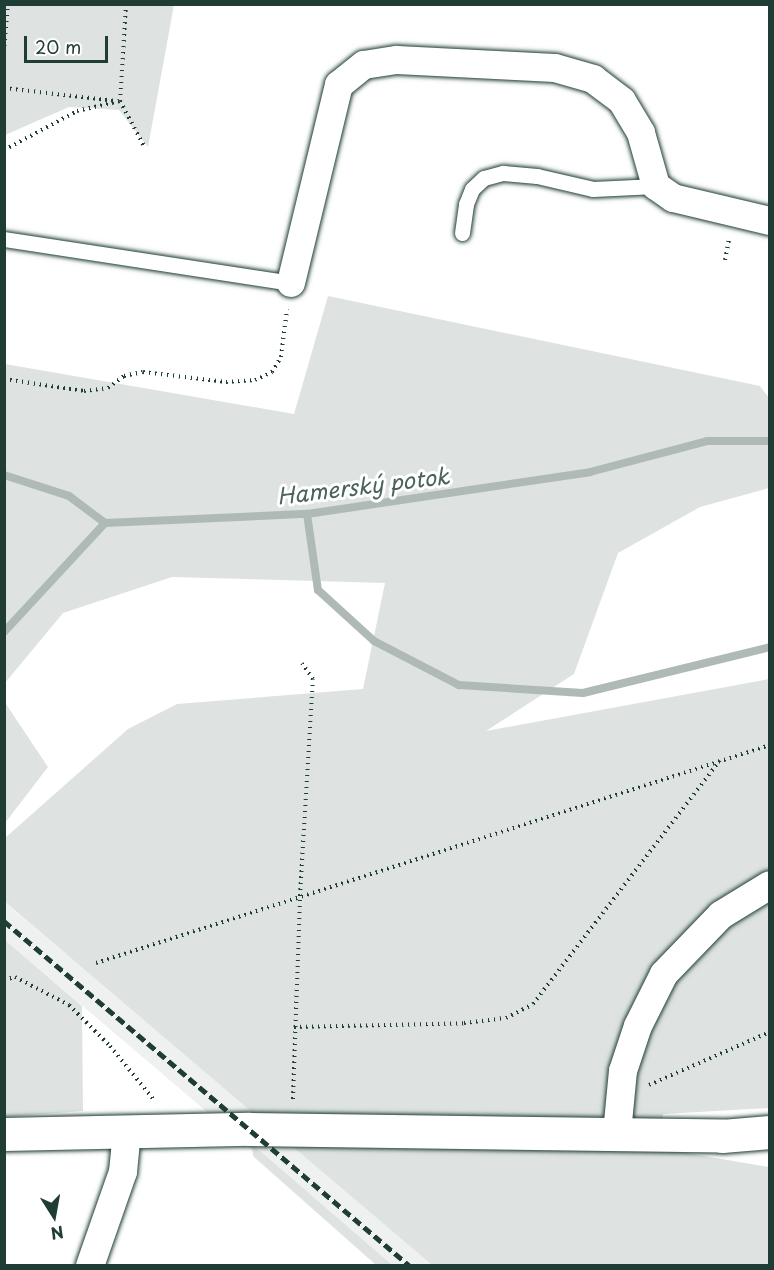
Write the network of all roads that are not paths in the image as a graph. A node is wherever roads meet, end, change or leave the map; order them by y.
1 (656, 186) junction
2 (770, 221) edge
3 (462, 233) dead end
4 (4, 239) edge
5 (291, 282) joint
6 (770, 885) edge
7 (127, 1131) junction
8 (770, 1132) edge
9 (617, 1133) junction
10 (4, 1134) edge
11 (90, 1266) edge

1 - 2 street
1 - 3 lane
1 - 5 street
4 - 5 lane
6 - 9 street
7 - 9 street
7 - 10 street
7 - 11 street
8 - 9 street

